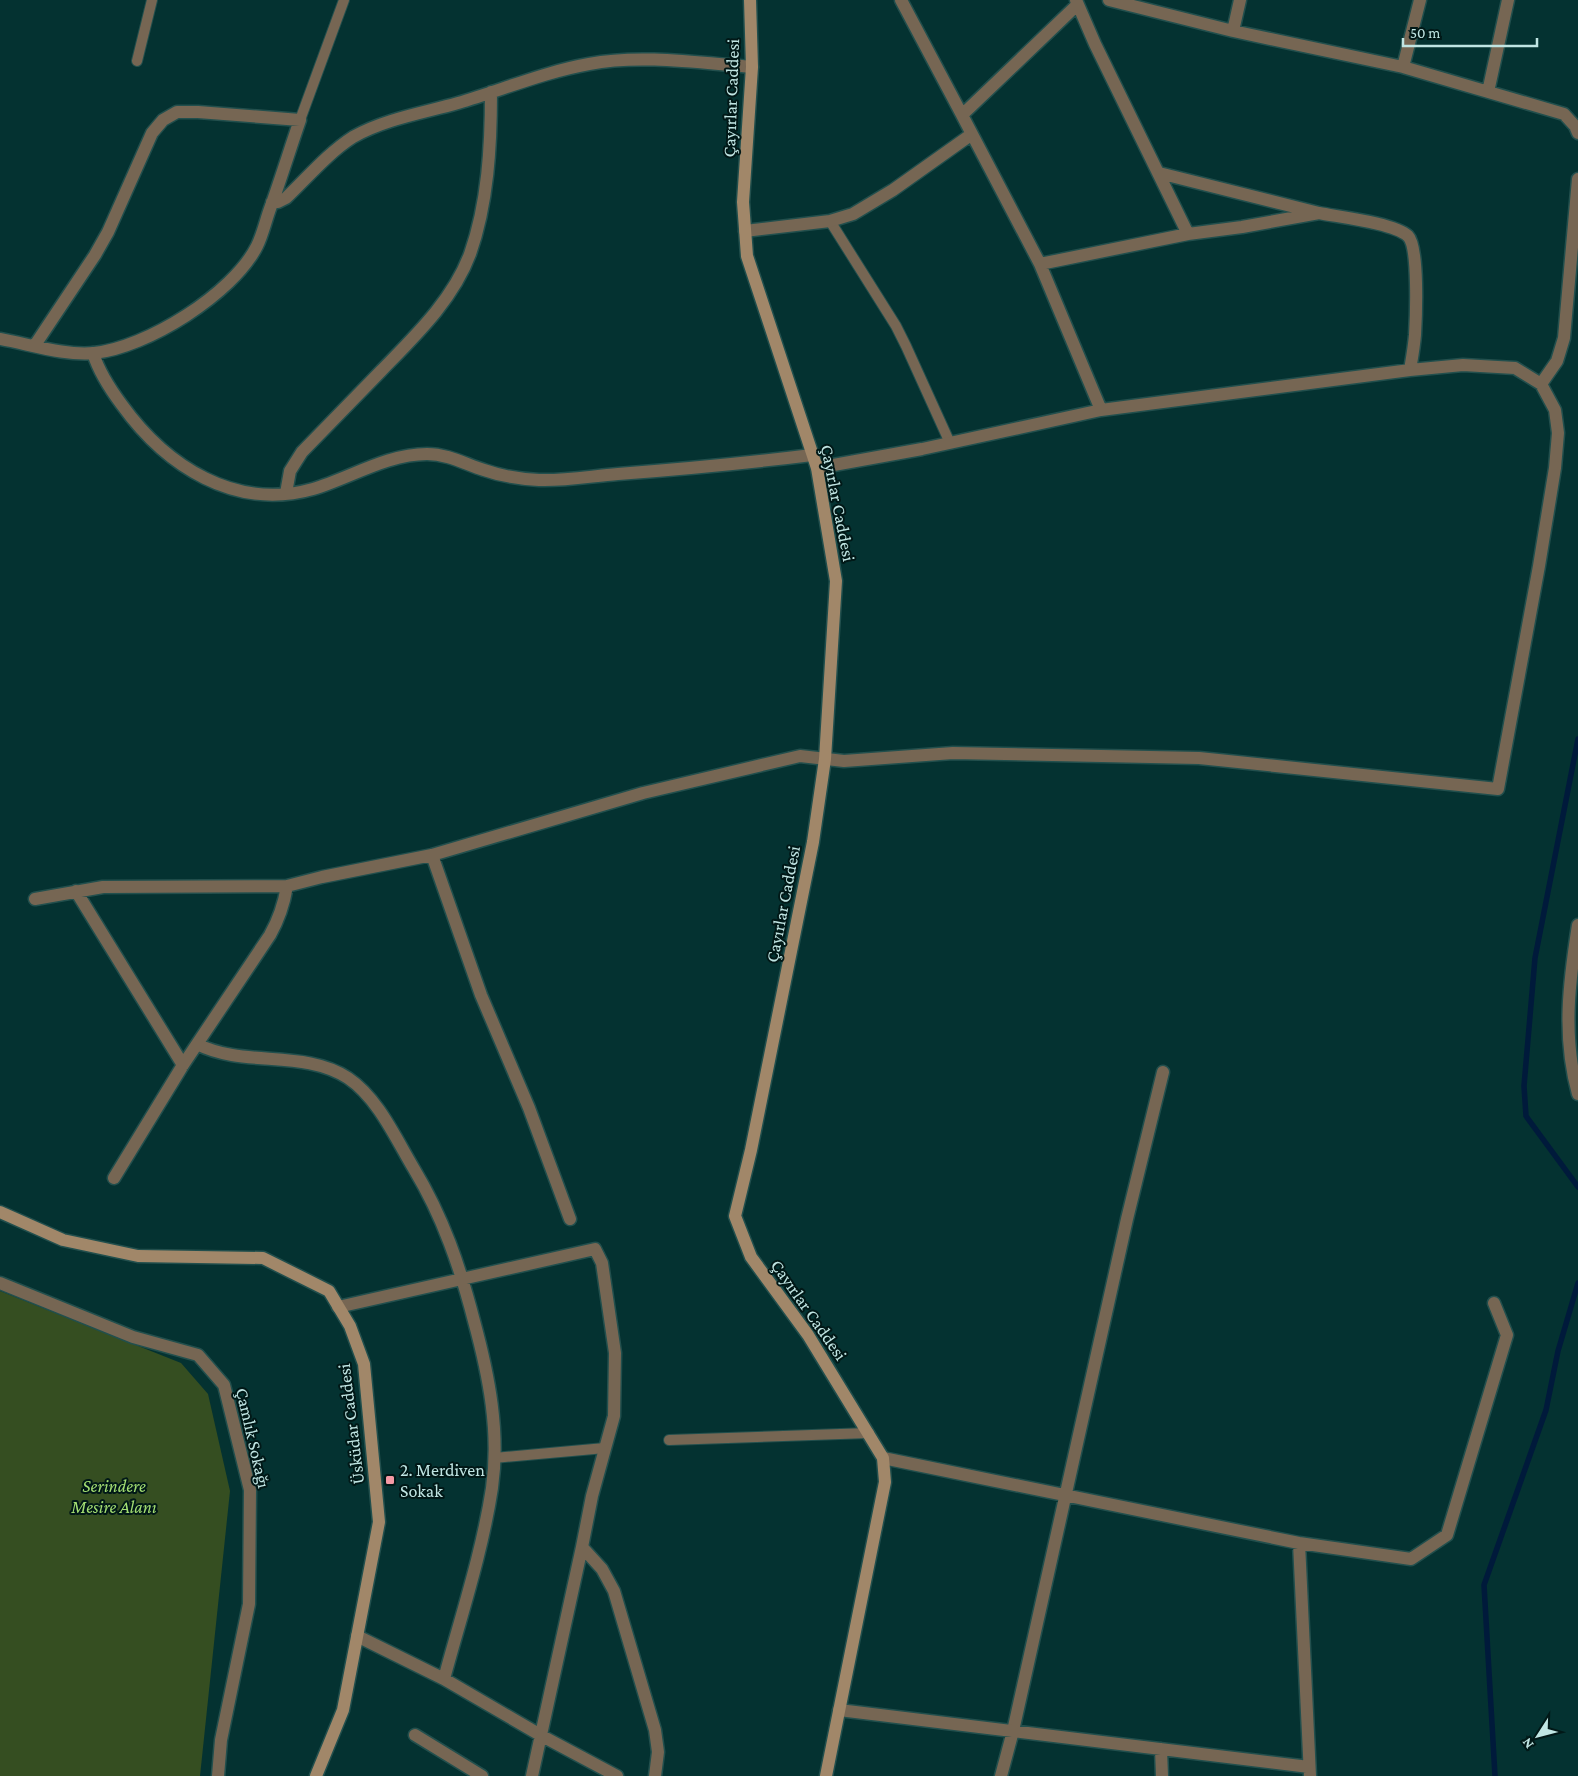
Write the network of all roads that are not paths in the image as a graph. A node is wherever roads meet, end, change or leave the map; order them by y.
1 (152, 0) edge
2 (344, 0) edge
3 (750, 0) edge
4 (901, 0) edge
5 (1109, 0) edge
6 (1240, 0) edge
7 (1420, 0) edge
8 (1508, 0) edge
9 (1076, 2) edge
10 (1233, 31) junction
11 (137, 61) dead end
12 (752, 67) junction
13 (1403, 68) junction
14 (491, 92) junction
15 (1488, 92) junction
16 (962, 115) junction
17 (300, 120) junction
18 (1578, 133) edge
19 (972, 134) junction
20 (1159, 173) junction
21 (1578, 179) edge
22 (272, 202) junction
23 (1319, 213) junction
24 (830, 221) junction
25 (745, 231) junction
26 (1188, 234) junction
27 (1040, 264) junction
28 (0, 339) edge
29 (35, 345) junction
30 (93, 353) junction
31 (1410, 370) junction
32 (1541, 384) junction
33 (1101, 410) junction
34 (950, 442) junction
35 (812, 455) junction
36 (817, 468) junction
37 (286, 493) junction
38 (825, 759) junction
39 (432, 855) junction
40 (287, 886) junction
41 (76, 891) junction
42 (36, 899) dead end
43 (1578, 925) edge
44 (1573, 1012) edge
45 (197, 1044) junction
46 (183, 1065) junction
47 (1163, 1072) dead end
48 (1578, 1094) edge
49 (114, 1178) dead end
50 (0, 1212) edge
51 (570, 1219) dead end
52 (463, 1279) junction
53 (0, 1283) edge
54 (1494, 1303) dead end
55 (338, 1307) junction
56 (869, 1433) junction
57 (669, 1440) dead end
58 (605, 1448) junction
59 (494, 1458) junction
60 (883, 1458) junction
61 (1065, 1496) junction
62 (1299, 1543) junction
63 (582, 1547) junction
64 (357, 1636) junction
65 (444, 1679) junction
66 (839, 1710) junction
67 (1013, 1731) junction
68 (415, 1735) dead end
69 (542, 1736) junction
70 (1161, 1750) junction
71 (1310, 1771) edge
72 (218, 1776) edge
73 (316, 1776) edge
74 (482, 1776) edge
75 (532, 1776) edge
76 (617, 1776) edge
77 (655, 1776) edge
78 (826, 1776) edge
79 (1001, 1776) edge
80 (1162, 1776) edge

1 - 11 lane
2 - 17 lane
3 - 12 street, Çayırlar Caddesi
4 - 16 street
5 - 10 street
6 - 10 street
7 - 13 street
8 - 15 street
9 - 16 street
9 - 20 street
10 - 13 street
12 - 14 street
12 - 25 street, Çayırlar Caddesi
13 - 15 street
14 - 22 street
14 - 37 street
15 - 18 street
16 - 19 street
17 - 22 street
17 - 29 street
19 - 24 street
19 - 27 street
20 - 23 street
20 - 26 street
21 - 32 street
22 - 30 street
23 - 26 street
23 - 31 street
24 - 25 street
24 - 34 lane
25 - 35 street, Çayırlar Caddesi
26 - 27 street
27 - 33 street
28 - 29 street
29 - 30 street
30 - 37 street
31 - 32 street
31 - 33 street
32 - 38 street
33 - 34 street
34 - 36 street
35 - 36 street, Çayırlar Caddesi
35 - 37 street
36 - 38 street, Çayırlar Caddesi
38 - 39 street
38 - 56 street, Çayırlar Caddesi
39 - 40 street
39 - 51 street
40 - 41 street
40 - 45 street
41 - 42 street
41 - 46 street
43 - 44 street
44 - 48 street
45 - 46 street
45 - 52 street
46 - 49 street
47 - 61 street
50 - 55 street, Üsküdar Caddesi
52 - 55 street
52 - 58 street
52 - 59 street
53 - 72 street, Çamlık Sokağı
54 - 62 street
55 - 64 street, Üsküdar Caddesi
56 - 57 lane
56 - 60 street, Çayırlar Caddesi
58 - 59 lane
58 - 63 street
59 - 65 street
60 - 61 street
60 - 66 street, Çayırlar Caddesi
61 - 62 street
61 - 67 street
62 - 71 street
63 - 69 street
63 - 77 street
64 - 65 street
64 - 73 street, Üsküdar Caddesi
65 - 69 street
66 - 67 street
66 - 78 street, Çayırlar Caddesi
67 - 70 street
67 - 79 street
68 - 74 street
69 - 75 street
69 - 76 street
70 - 71 street
70 - 80 street

